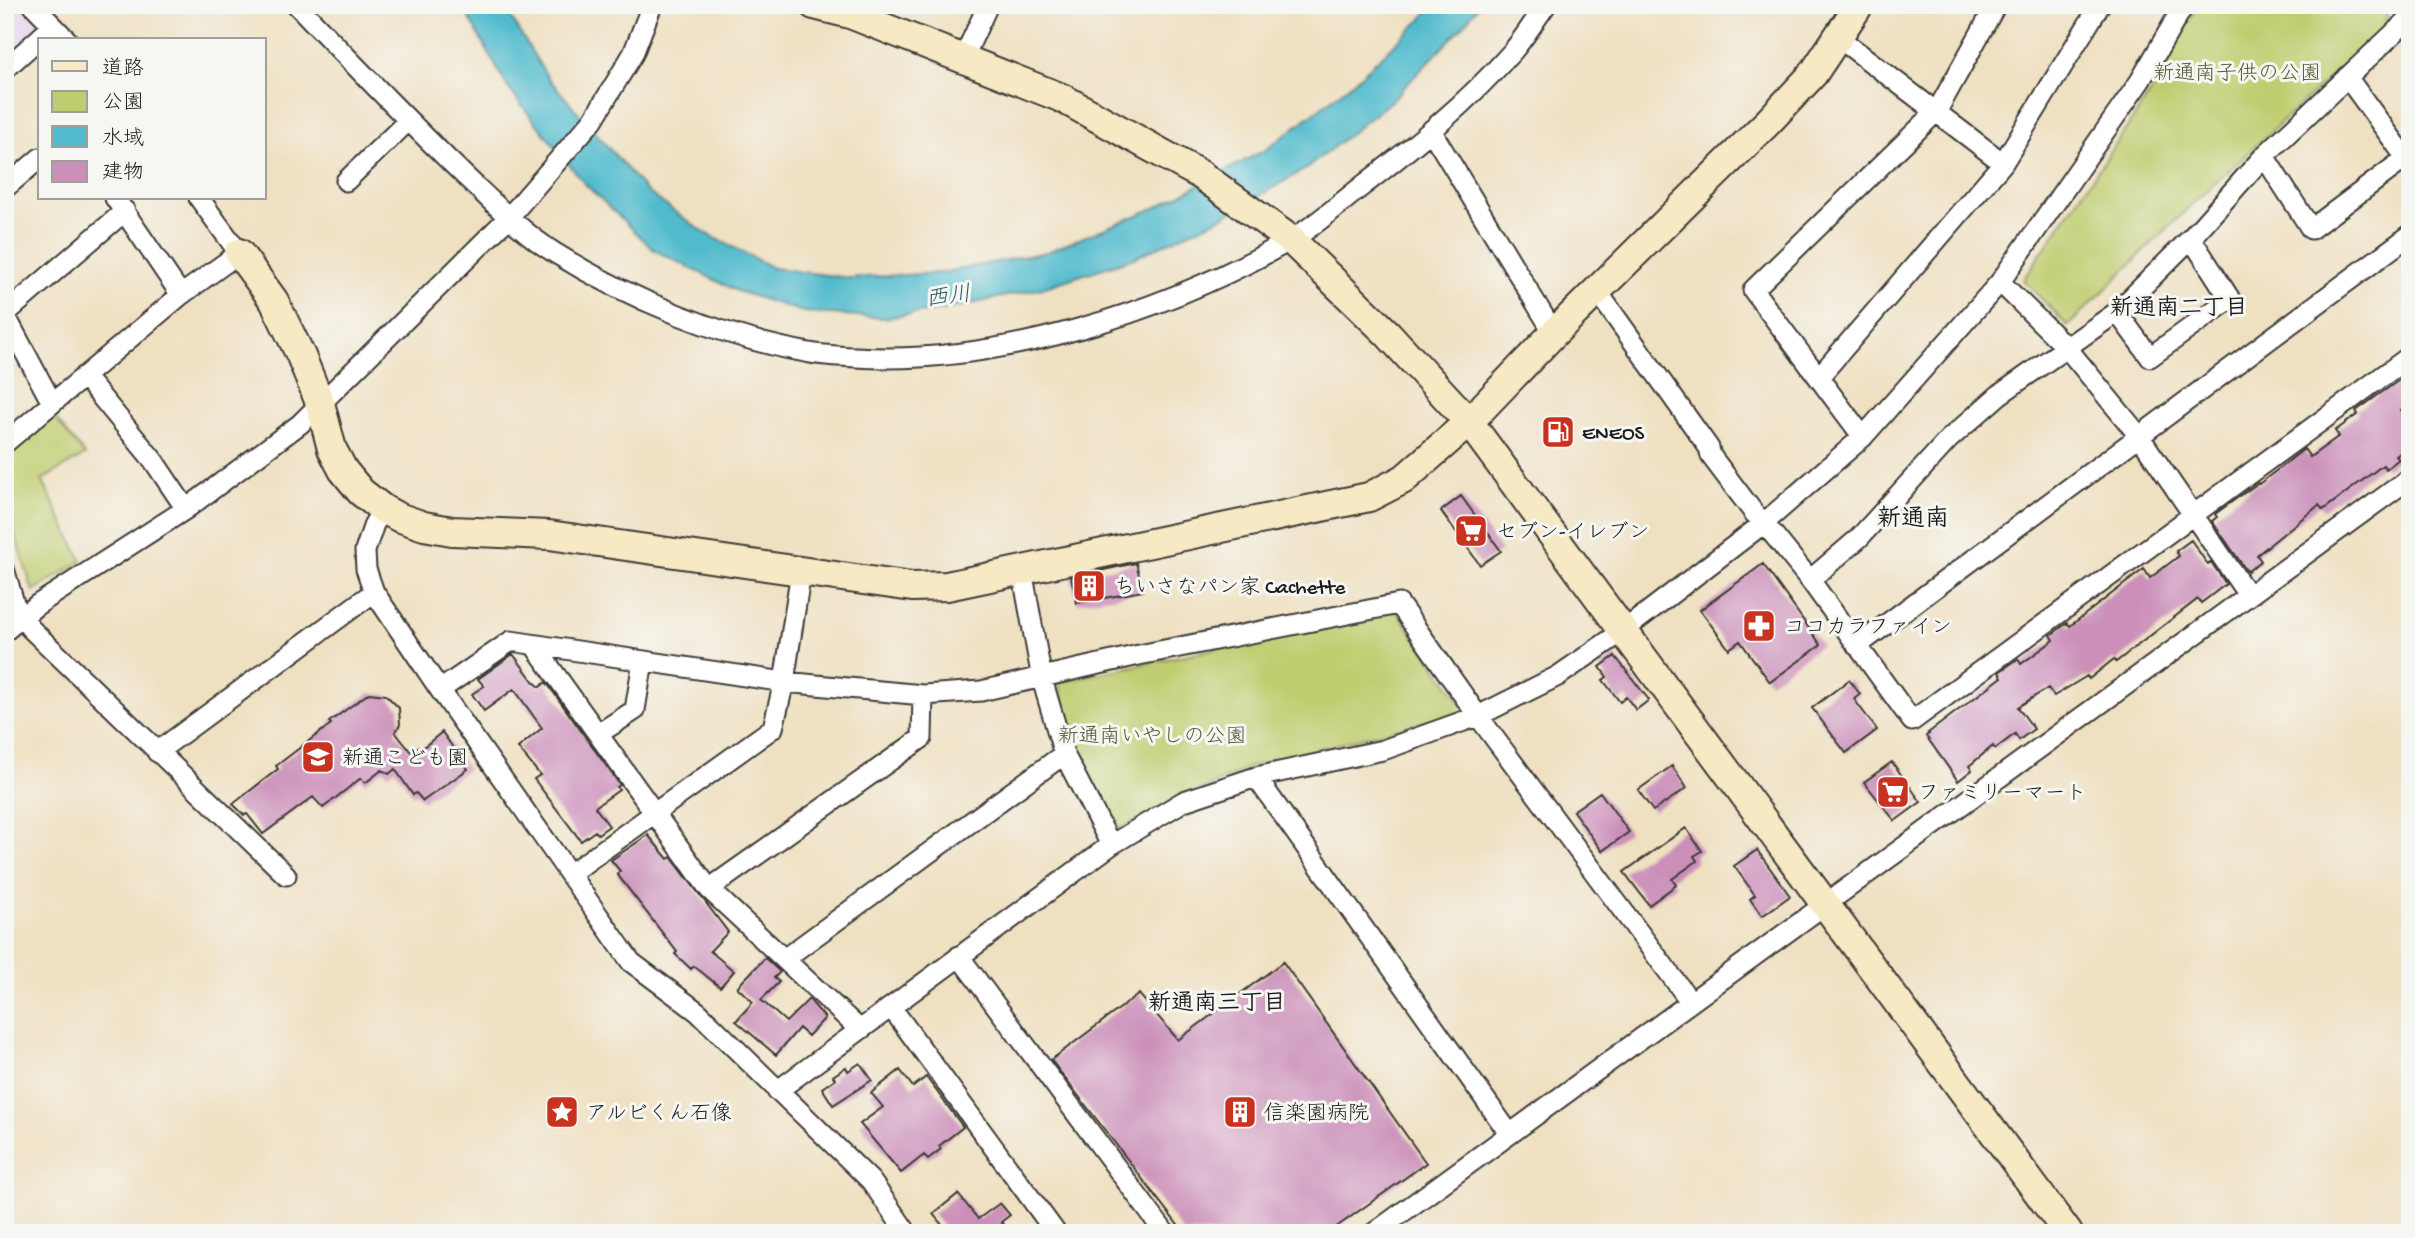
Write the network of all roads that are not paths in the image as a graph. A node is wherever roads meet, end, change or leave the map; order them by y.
1 (33, 5) edge
2 (296, 5) edge
3 (652, 5) edge
4 (814, 5) edge
5 (988, 5) edge
6 (1546, 5) edge
7 (1859, 5) edge
8 (1996, 5) edge
9 (2100, 5) edge
10 (2183, 5) edge
11 (2395, 5) edge
12 (2409, 19) edge
13 (53, 26) junction
14 (40, 38) edge
15 (65, 38) edge
16 (1839, 38) junction
17 (38, 39) edge
18 (963, 59) junction
19 (5, 69) edge
20 (2347, 77) junction
21 (1937, 111) junction
22 (408, 121) junction
23 (1432, 132) junction
24 (2264, 156) junction
25 (38, 160) edge
26 (2003, 163) junction
27 (346, 181) dead end
28 (5, 188) edge
29 (200, 200) edge
30 (120, 205) edge
31 (509, 217) junction
32 (2410, 235) edge
33 (2190, 238) junction
34 (1291, 240) junction
35 (239, 253) junction
36 (2000, 282) junction
37 (1597, 290) junction
38 (181, 295) junction
39 (2117, 313) junction
40 (5, 315) edge
41 (1554, 333) junction
42 (2067, 348) junction
43 (2410, 356) edge
44 (84, 376) junction
45 (1819, 377) junction
46 (52, 403) junction
47 (320, 403) junction
48 (1469, 422) junction
49 (1863, 437) junction
50 (2140, 437) junction
51 (5, 443) edge
52 (2410, 478) edge
53 (186, 509) junction
54 (383, 509) junction
55 (2193, 515) junction
56 (1764, 523) junction
57 (1022, 570) junction
58 (801, 571) junction
59 (5, 572) edge
60 (1810, 580) junction
61 (2248, 595) junction
62 (367, 597) junction
63 (22, 617) junction
64 (5, 631) edge
65 (1623, 631) junction
66 (534, 645) junction
67 (1857, 646) junction
68 (643, 661) junction
69 (1042, 679) junction
70 (784, 682) junction
71 (440, 690) junction
72 (923, 695) junction
73 (1478, 716) junction
74 (598, 734) junction
75 (157, 752) junction
76 (1064, 754) junction
77 (1256, 777) junction
78 (654, 813) junction
79 (1111, 845) junction
80 (571, 873) junction
81 (286, 875) dead end
82 (709, 889) junction
83 (1825, 905) junction
84 (959, 956) junction
85 (784, 959) junction
86 (1690, 1001) junction
87 (891, 1007) junction
88 (860, 1030) junction
89 (777, 1091) junction
90 (1509, 1133) junction
91 (907, 1233) edge
92 (1056, 1233) edge
93 (1165, 1233) edge
94 (1374, 1233) edge
95 (2068, 1233) edge

1 - 13 street
2 - 22 street
3 - 31 street
4 - 18 street
5 - 18 street
6 - 23 street
7 - 16 street
8 - 21 street
9 - 26 street
10 - 36 street
11 - 12 street
12 - 20 street
13 - 14 street
13 - 15 street
16 - 21 street
16 - 37 street
17 - 19 street
18 - 34 street
20 - 24 street
20 - 24 street
21 - 26 street
21 - 45 street
22 - 27 street
22 - 31 street
23 - 34 street
23 - 41 street
24 - 33 street
25 - 28 street
26 - 45 street
29 - 35 street
30 - 38 street
30 - 40 street
31 - 34 street
31 - 47 street
32 - 50 street
33 - 39 street
33 - 39 street
34 - 48 street
35 - 38 street
35 - 47 street
36 - 42 street
36 - 49 street
37 - 41 street
37 - 56 street
38 - 44 street
39 - 42 street
40 - 46 street
41 - 48 street
42 - 50 street
42 - 60 street
43 - 55 street
44 - 46 street
44 - 53 street
45 - 49 street
46 - 51 street
47 - 53 street
47 - 54 street
48 - 57 street
48 - 65 street
49 - 56 street
50 - 55 street
50 - 67 street
52 - 61 street
53 - 63 street
54 - 58 street
54 - 62 street
55 - 61 street
55 - 67 street
56 - 60 street
56 - 65 street
57 - 58 street
57 - 69 street
58 - 70 street
59 - 63 street
60 - 67 street
61 - 83 street
62 - 71 street
62 - 75 street
63 - 64 street
63 - 75 street
65 - 73 street
65 - 83 street
66 - 68 street
66 - 71 street
66 - 74 street
68 - 70 street
68 - 74 street
69 - 72 street
69 - 73 street
69 - 76 street
70 - 72 street
70 - 78 street
71 - 80 street
72 - 82 street
73 - 77 street
73 - 86 street
74 - 78 street
75 - 81 street
76 - 79 street
76 - 85 street
77 - 79 street
77 - 90 street
78 - 80 street
78 - 82 street
79 - 84 street
80 - 89 street
82 - 85 street
83 - 86 street
83 - 95 street
84 - 87 street
84 - 93 street
85 - 88 street
86 - 90 street
87 - 88 street
87 - 92 street
88 - 89 street
89 - 91 street
90 - 94 street

